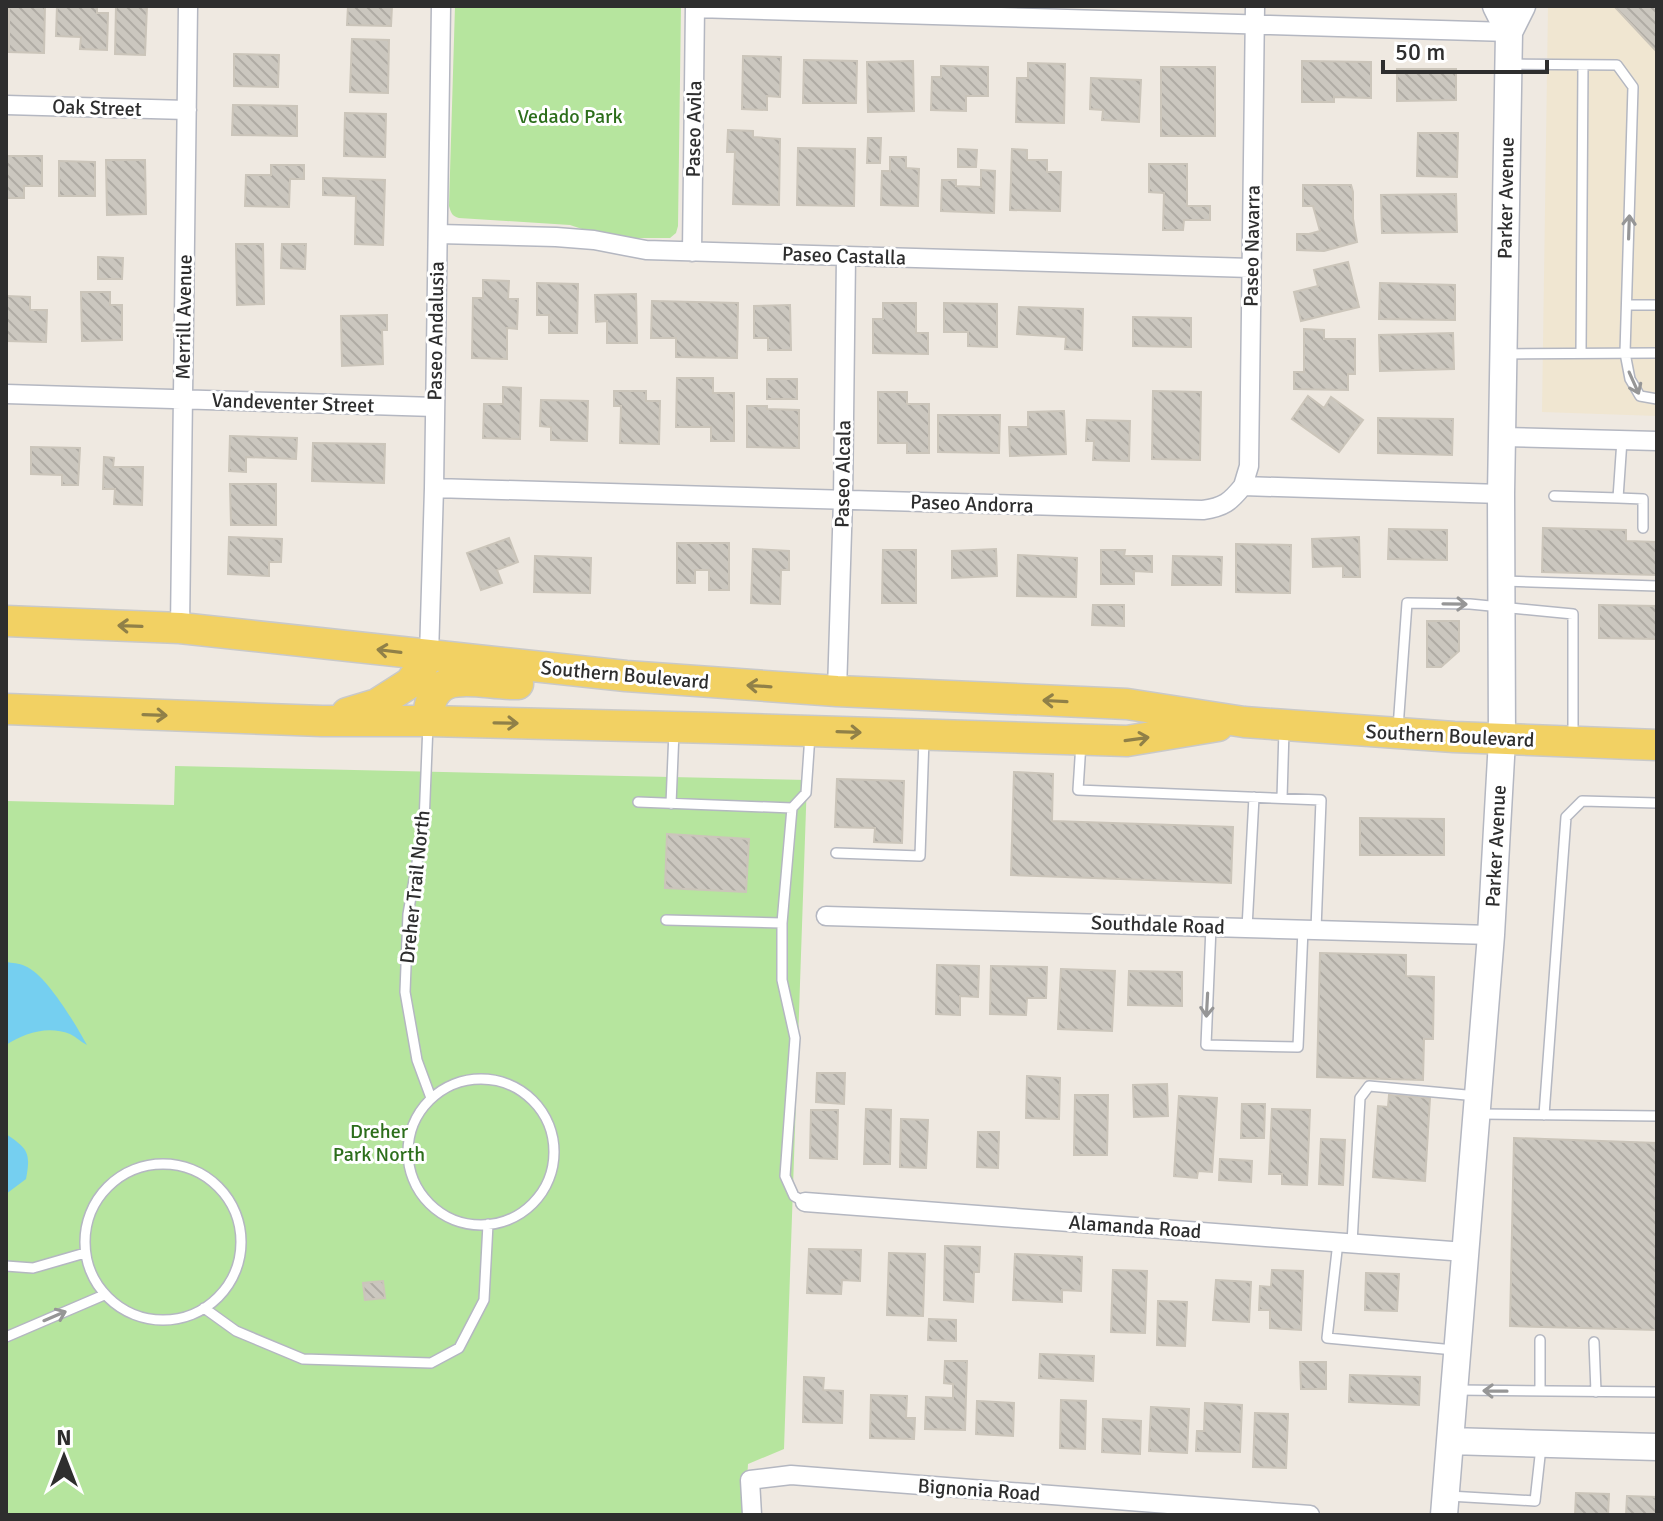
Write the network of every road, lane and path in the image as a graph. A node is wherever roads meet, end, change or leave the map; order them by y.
1 (188, 6) edge
2 (441, 6) edge
3 (1496, 6) edge
4 (1522, 6) edge
5 (695, 7) edge
6 (1255, 15) edge
7 (1509, 32) junction
8 (1508, 64) junction
9 (1583, 65) junction
10 (6, 105) edge
11 (187, 110) junction
12 (438, 234) junction
13 (692, 252) junction
14 (846, 256) junction
15 (1251, 268) junction
16 (1627, 305) junction
17 (1657, 305) edge
18 (1581, 353) junction
19 (1625, 353) junction
20 (1657, 353) edge
21 (1503, 354) junction
22 (6, 394) edge
23 (183, 399) junction
24 (1657, 399) edge
25 (435, 407) junction
26 (1502, 437) junction
27 (1622, 440) junction
28 (1657, 441) edge
29 (1243, 486) junction
30 (434, 488) junction
31 (1501, 494) junction
32 (1554, 496) dead end
33 (1618, 498) junction
34 (843, 500) junction
35 (1643, 528) dead end
36 (1657, 586) edge
37 (1502, 594) junction
38 (6, 621) edge
39 (180, 628) junction
40 (429, 656) junction
41 (550, 669) junction
42 (837, 691) junction
43 (6, 709) edge
44 (322, 721) junction
45 (428, 721) junction
46 (1244, 722) junction
47 (1284, 725) junction
48 (674, 727) junction
49 (714, 728) junction
50 (810, 731) junction
51 (1398, 733) junction
52 (924, 735) junction
53 (1081, 739) junction
54 (1502, 740) junction
55 (1573, 742) junction
56 (1657, 745) edge
57 (1254, 797) junction
58 (1282, 798) junction
59 (638, 802) dead end
60 (1657, 803) edge
61 (671, 804) junction
62 (792, 808) junction
63 (836, 853) dead end
64 (826, 916) dead end
65 (666, 920) dead end
66 (782, 923) junction
67 (1211, 927) junction
68 (1247, 928) junction
69 (1310, 929) junction
70 (1491, 935) junction
71 (431, 1098) junction
72 (1477, 1105) junction
73 (1544, 1115) junction
74 (1657, 1116) edge
75 (805, 1202) joint
76 (488, 1224) junction
77 (1345, 1242) junction
78 (1465, 1252) junction
79 (85, 1253) junction
80 (6, 1266) edge
81 (104, 1295) junction
82 (204, 1308) junction
83 (6, 1337) edge
84 (1540, 1340) dead end
85 (1594, 1342) dead end
86 (1457, 1350) junction
87 (1454, 1390) junction
88 (1540, 1391) junction
89 (1596, 1392) junction
90 (1657, 1392) edge
91 (1450, 1441) junction
92 (1541, 1443) junction
93 (1657, 1447) edge
94 (1445, 1506) edge
95 (752, 1515) edge
96 (1310, 1515) edge

1 - 11 street, Merrill Avenue
2 - 12 street, Paseo Andalusia
3 - 7 street, Parker Avenue
4 - 7 street, Parker Avenue
5 - 6 street
5 - 13 street, Paseo Avila
6 - 7 street
6 - 15 street, Paseo Navarra
7 - 8 street, Parker Avenue
8 - 9 lane
8 - 21 street, Parker Avenue
16 -> 9 lane
9 - 18 lane
10 - 11 street, Oak Street
11 - 23 street, Merrill Avenue
12 - 13 street, Paseo Castalla
12 - 25 street, Paseo Andalusia
13 - 14 street, Paseo Castalla
14 - 15 street, Paseo Castalla
14 - 34 street, Paseo Alcala
15 - 29 street, Paseo Navarra
16 - 17 lane
16 - 19 lane
18 - 19 lane
18 - 21 lane
19 - 20 lane
19 -> 24 lane
21 - 26 street, Parker Avenue
22 - 23 street, Vandeventer Street
23 - 25 street, Vandeventer Street
23 - 39 street, Merrill Avenue
25 - 30 street, Paseo Andalusia
26 - 27 street
26 - 31 street, Parker Avenue
27 - 28 street
27 - 33 lane
29 - 31 street
29 - 34 street, Paseo Andorra
30 - 34 street, Paseo Andorra
30 - 40 street, Paseo Andalusia
31 - 37 street, Parker Avenue
32 - 33 lane
33 - 35 lane
34 - 42 street, Paseo Alcala
36 - 37 lane
51 -> 37 lane
37 - 54 street, Parker Avenue
37 - 55 lane
39 -> 38 main road, Southern Boulevard
40 -> 39 main road, Southern Boulevard
40 - 41 main road, Southern Boulevard
40 - 44 main road
42 -> 41 main road, Southern Boulevard
41 - 45 main road
46 -> 42 main road, Southern Boulevard
42 - 49 main road
43 -> 44 main road, Southern Boulevard
44 - 45 main road, Southern Boulevard
45 -> 48 main road, Southern Boulevard
45 - 71 lane, Dreher Trail North
46 - 47 main road, Southern Boulevard
53 -> 46 main road, Southern Boulevard
47 - 51 main road, Southern Boulevard
47 - 58 lane
48 - 49 main road, Southern Boulevard
48 - 61 lane
49 - 50 main road, Southern Boulevard
50 -> 52 main road, Southern Boulevard
50 - 62 lane
51 - 54 main road, Southern Boulevard
52 - 53 main road, Southern Boulevard
52 - 63 lane
53 - 57 lane
54 - 55 main road, Southern Boulevard
54 - 70 street, Parker Avenue
55 - 56 main road, Southern Boulevard
57 - 58 lane
57 - 68 lane
58 - 69 lane
59 - 61 lane
60 - 73 lane
61 - 62 lane
62 - 66 lane
64 - 67 street, Southdale Road
65 - 66 lane
66 - 75 lane
67 - 68 street, Southdale Road
67 -> 69 lane
68 - 69 street, Southdale Road
69 - 70 street, Southdale Road
70 - 72 street, Parker Avenue
71 - 76 lane
71 - 76 lane
72 - 73 lane
72 - 77 lane
72 - 78 street, Parker Avenue
73 - 74 lane
75 - 77 street, Alamanda Road
76 - 82 lane
77 - 78 street, Alamanda Road
77 - 86 lane
78 - 86 street, Parker Avenue
79 - 80 lane
79 - 81 lane
79 - 82 lane
81 - 82 lane
83 -> 81 lane
84 - 88 lane
85 - 89 lane
86 - 87 street, Parker Avenue
88 -> 87 lane
87 - 91 street, Parker Avenue
88 - 89 lane
89 - 90 lane
91 - 92 street
91 - 94 street, Parker Avenue
92 - 93 street
92 - 94 lane
95 - 96 street, Bignonia Road

